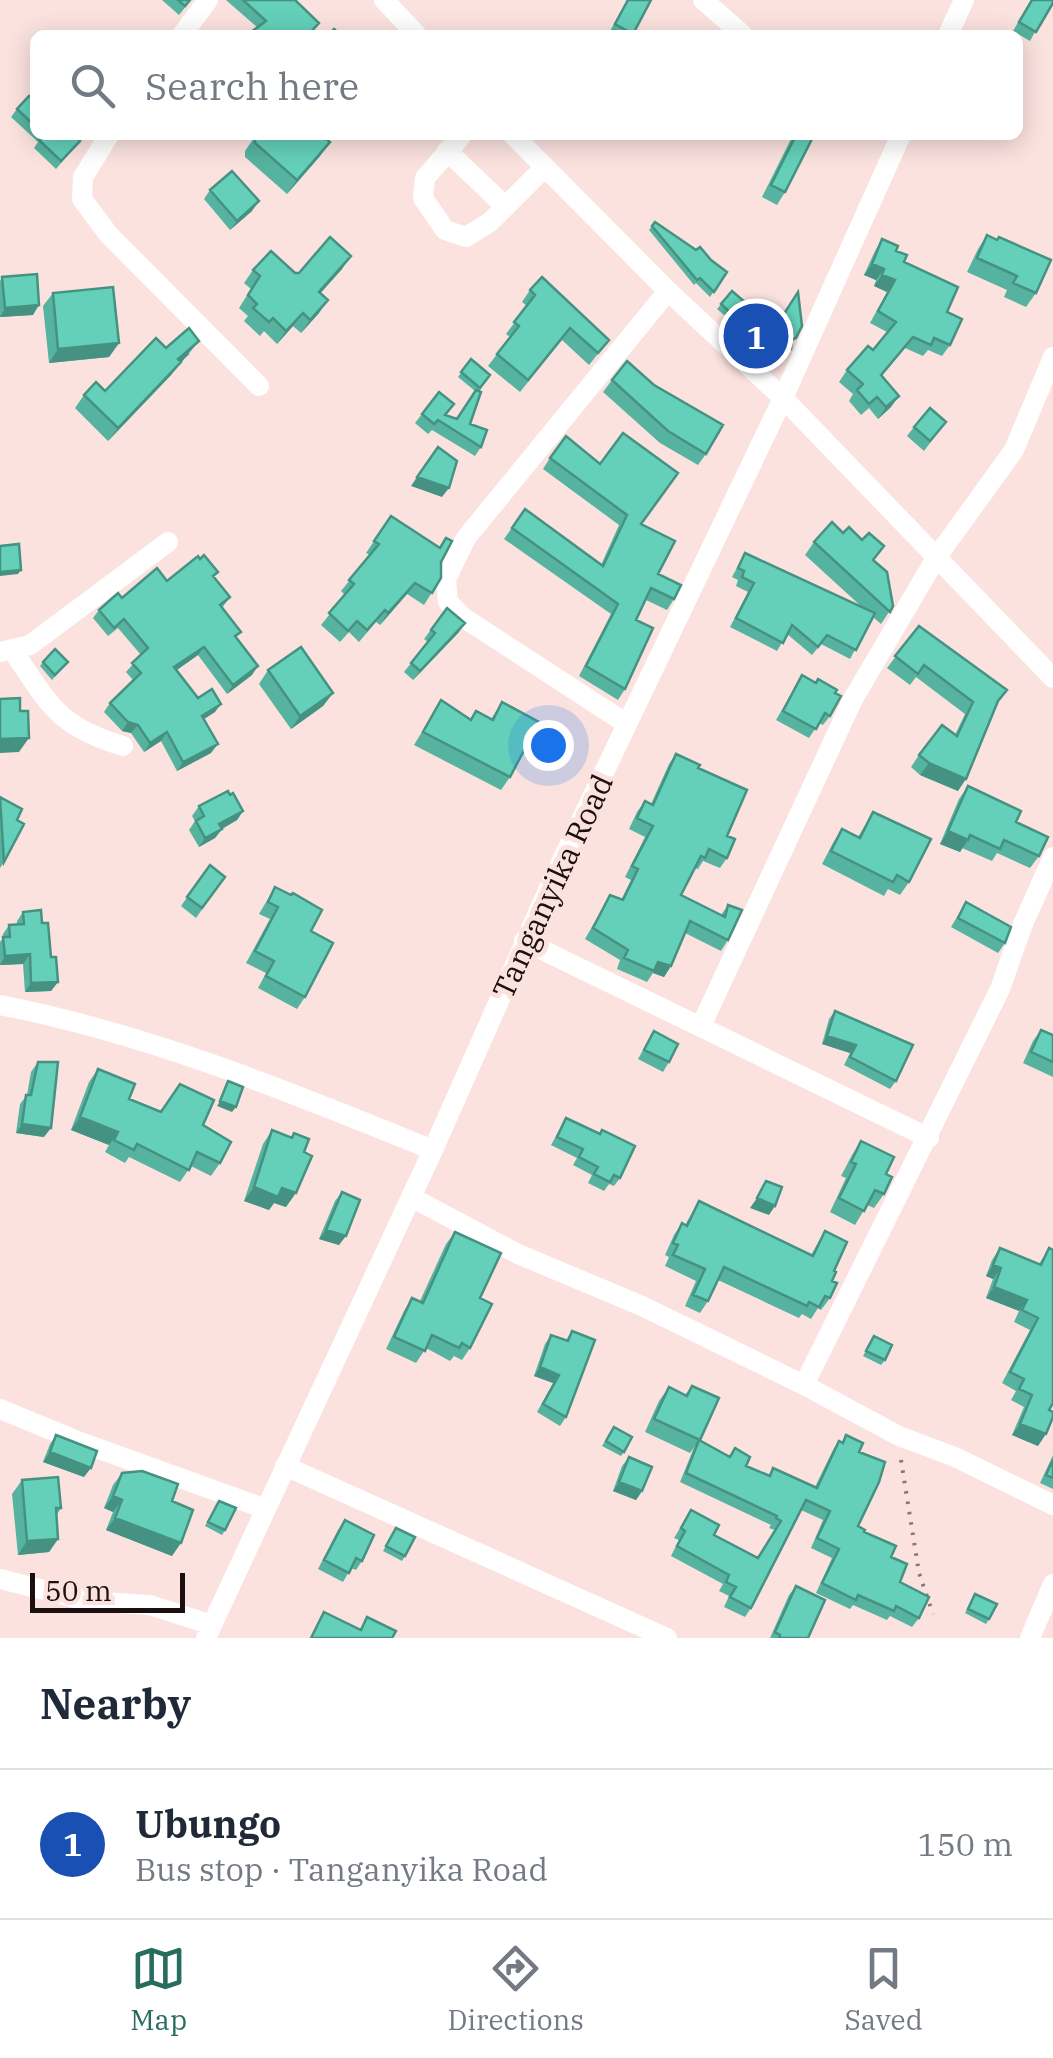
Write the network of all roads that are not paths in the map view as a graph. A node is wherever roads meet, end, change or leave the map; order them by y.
1 (208, 0) edge
2 (384, 0) edge
3 (703, 0) edge
4 (964, 0) edge
5 (186, 30) edge
6 (412, 30) edge
7 (737, 30) edge
8 (950, 30) edge
9 (106, 140) edge
10 (457, 140) edge
11 (518, 140) edge
12 (899, 140) edge
13 (447, 151) junction
14 (546, 167) junction
15 (506, 206) junction
16 (668, 292) junction
17 (1053, 356) edge
18 (259, 386) dead end
19 (782, 398) junction
20 (168, 542) dead end
21 (936, 558) junction
22 (7, 652) edge
23 (1053, 678) edge
24 (628, 724) junction
25 (122, 746) dead end
26 (1053, 857) edge
27 (524, 941) junction
28 (0, 1005) edge
29 (701, 1026) junction
30 (928, 1138) junction
31 (433, 1150) junction
32 (411, 1198) junction
33 (804, 1385) junction
34 (0, 1409) edge
35 (285, 1466) junction
36 (1053, 1505) edge
37 (266, 1508) junction
38 (0, 1579) edge
39 (1053, 1584) edge
40 (209, 1632) edge
41 (667, 1638) edge
42 (1030, 1638) edge

1 - 5 street
2 - 6 street
3 - 7 street
4 - 8 street
9 - 18 street
10 - 13 street
11 - 14 street
12 - 19 street, Tanganyika Road
13 - 15 street
13 - 15 street
14 - 15 street
14 - 16 street
16 - 19 street
16 - 24 street
17 - 21 street
19 - 21 street
19 - 24 street, Tanganyika Road
20 - 22 street
21 - 23 street
21 - 29 street
22 - 25 street
24 - 27 street, Tanganyika Road
26 - 30 street
27 - 29 street
27 - 31 street, Tanganyika Road
28 - 31 street
29 - 30 street
30 - 33 street
31 - 32 street, Tanganyika Road
32 - 33 street
32 - 35 street, Tanganyika Road
33 - 36 street
34 - 37 street
35 - 37 street, Tanganyika Road
35 - 41 street
37 - 40 street, Tanganyika Road
38 - 40 street
39 - 42 street

